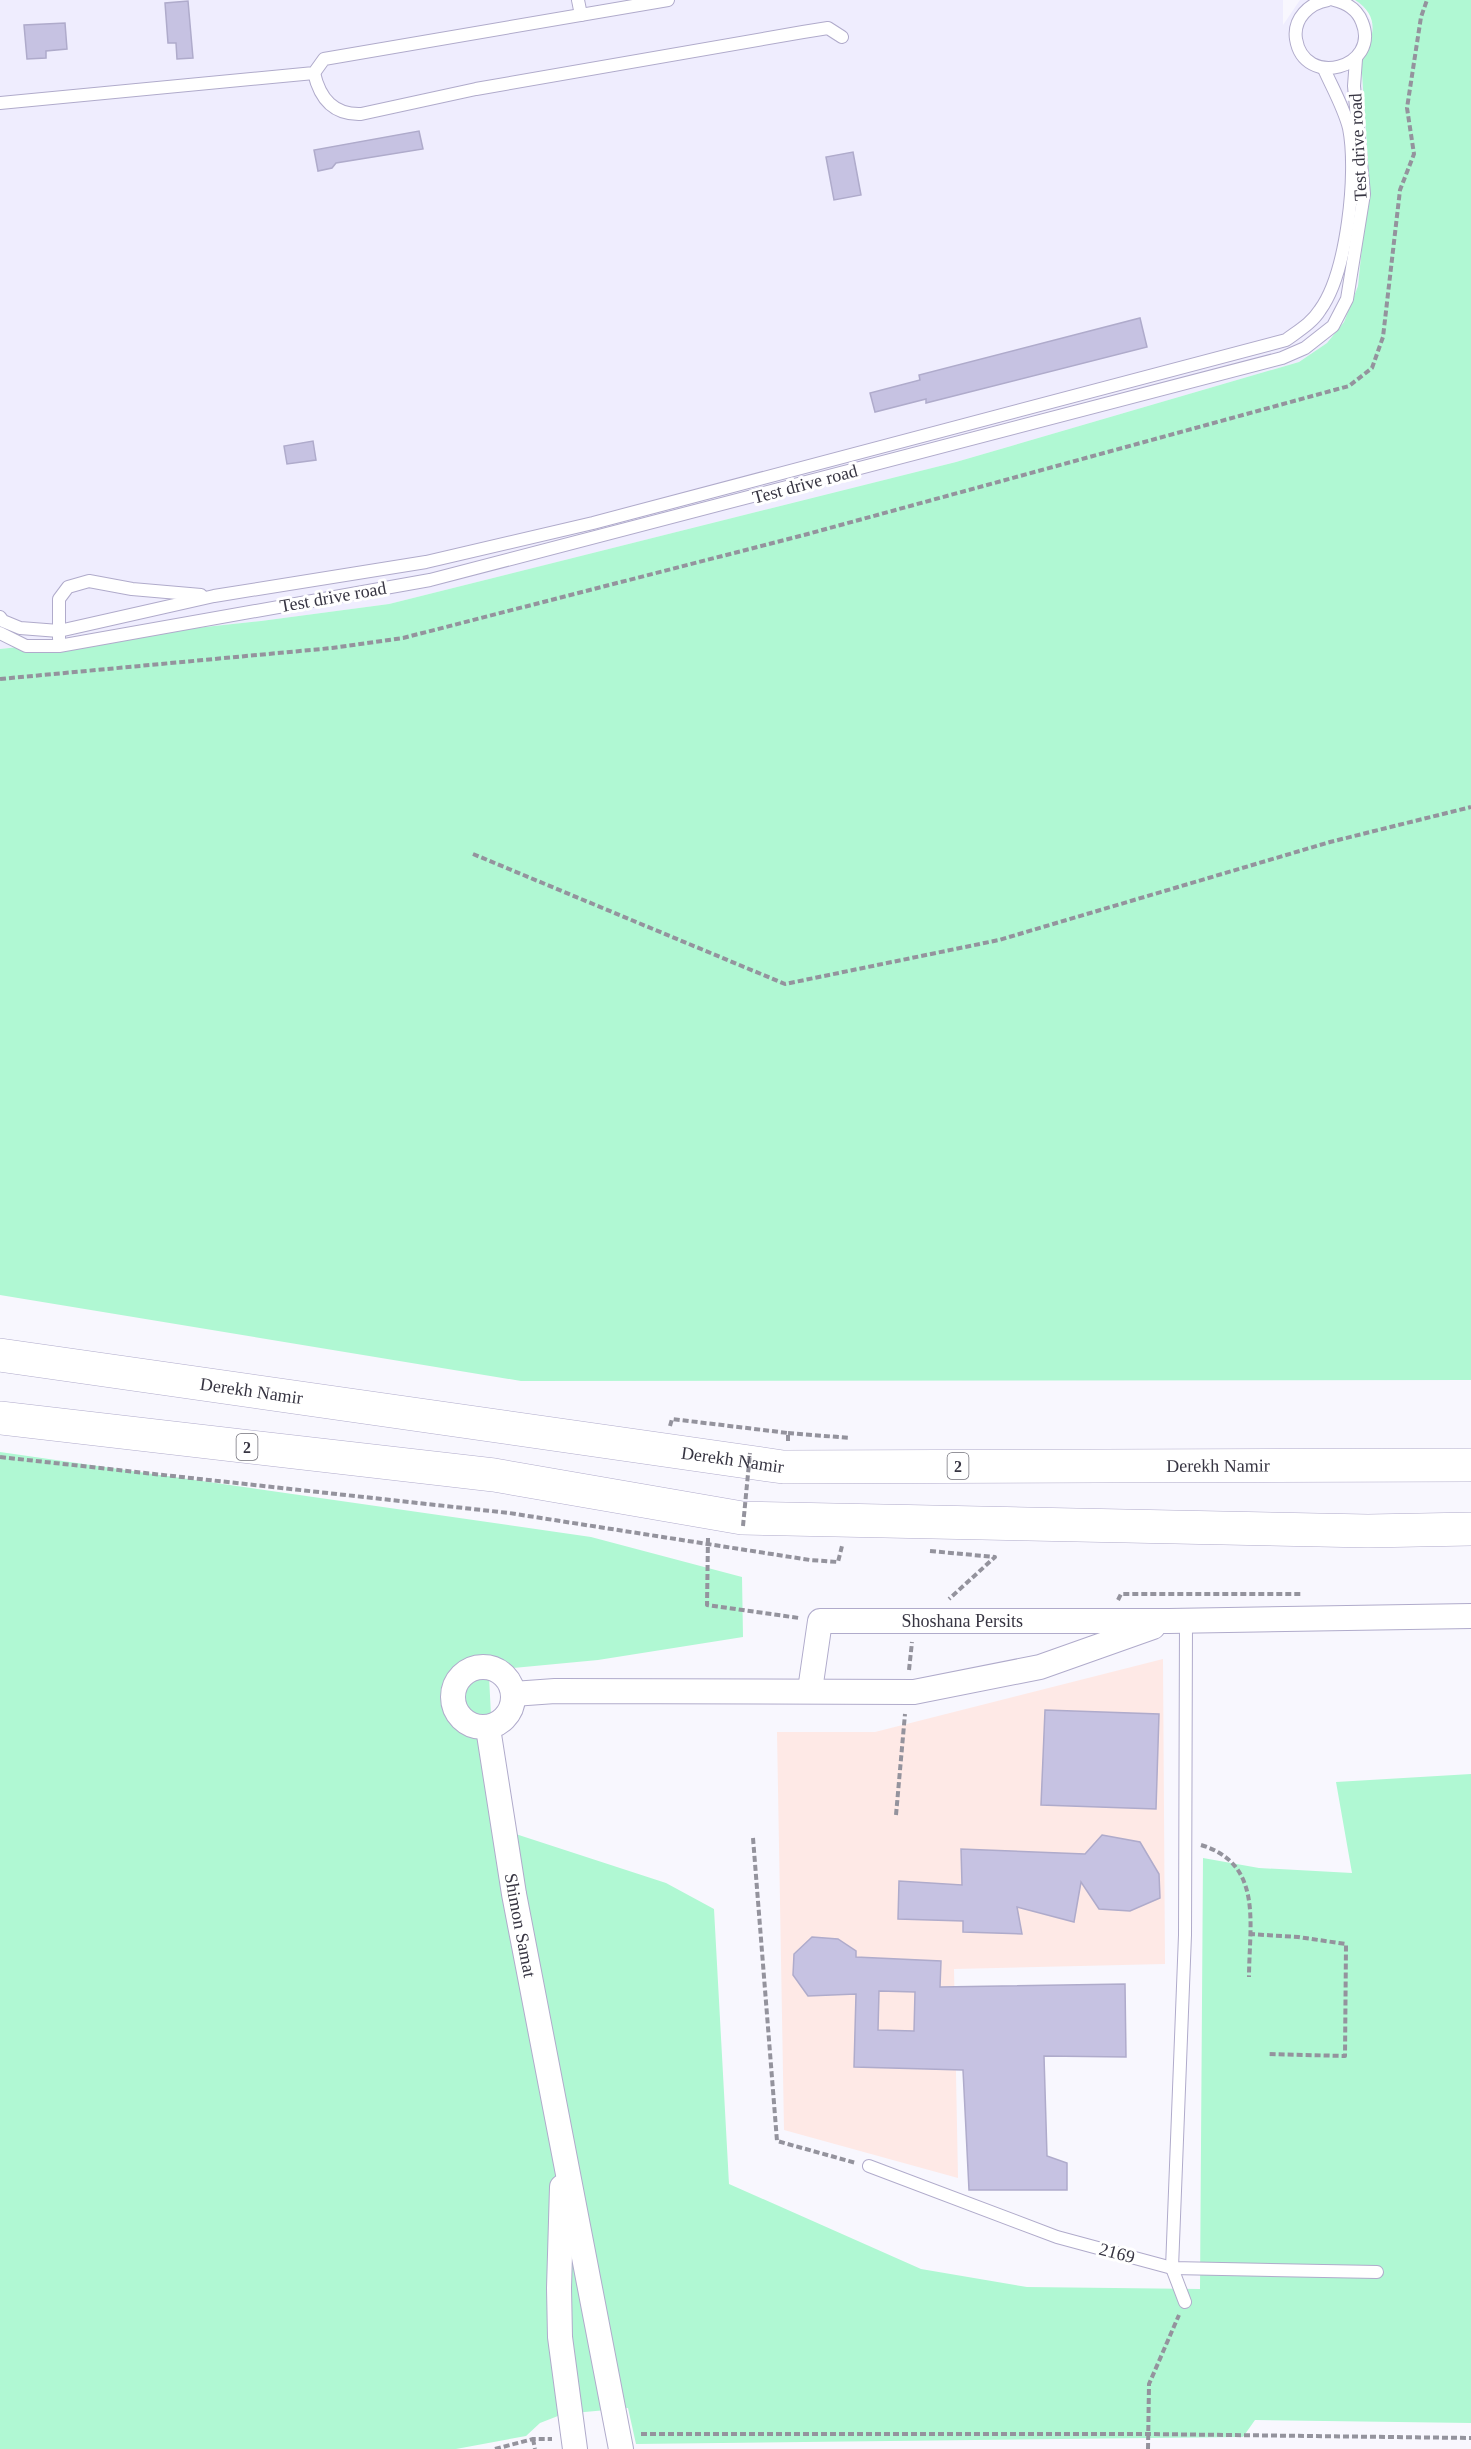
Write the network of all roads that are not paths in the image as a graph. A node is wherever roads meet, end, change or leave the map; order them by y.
1 (578, 0) edge
2 (668, 0) edge
3 (1328, 0) edge
4 (1334, 0) edge
5 (634, 3) edge
6 (581, 15) junction
7 (842, 37) dead end
8 (1356, 59) junction
9 (1324, 69) junction
10 (314, 73) junction
11 (0, 104) edge
12 (214, 596) junction
13 (0, 617) edge
14 (58, 631) junction
15 (0, 633) edge
16 (59, 646) junction
17 (0, 1354) edge
18 (0, 1418) edge
19 (1471, 1465) edge
20 (1471, 1529) edge
21 (1471, 1616) edge
22 (1178, 1621) junction
23 (810, 1690) junction
24 (513, 1694) junction
25 (488, 1728) junction
26 (559, 2121) junction
27 (869, 2166) road end
28 (1172, 2268) junction
29 (1377, 2272) dead end
30 (1185, 2302) road end
31 (620, 2442) edge
32 (574, 2444) edge

1 - 6 lane
2 - 5 lane
3 - 9 lane
4 - 8 lane, Test drive road
5 - 6 lane
6 - 10 lane
7 - 10 lane
8 - 9 lane
8 - 16 lane, Test drive road
9 - 12 lane, Test drive road
10 - 11 lane
12 - 14 lane, Test drive road
12 - 14 lane
13 - 14 lane, Test drive road
14 - 16 lane
15 - 16 lane, Test drive road
17 - 19 highway, Derekh Namir / 2
18 - 20 highway, 2
21 - 22 street, Shoshana Persits
22 - 23 street
22 - 23 street, Shoshana Persits
22 - 28 lane
23 - 24 street
24 - 25 street
24 - 25 street
25 - 26 street, Shimon Samat
26 - 31 street, Shimon Samat
26 - 32 street, Shimon Samat
27 - 28 lane, 2169
28 - 29 lane, 2169
28 - 30 lane

